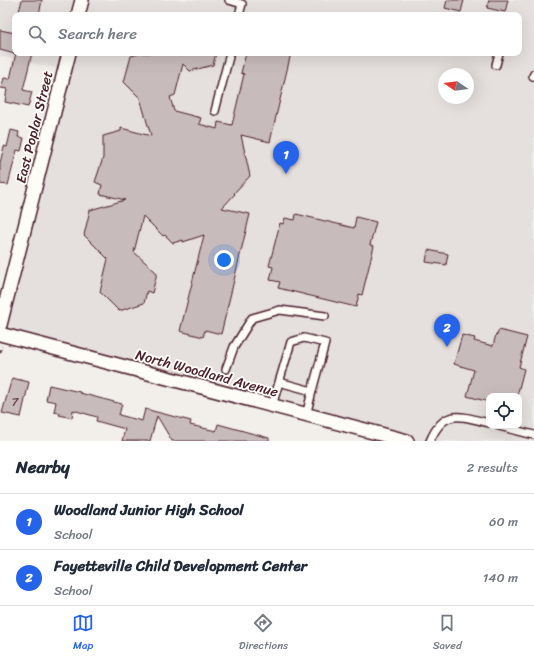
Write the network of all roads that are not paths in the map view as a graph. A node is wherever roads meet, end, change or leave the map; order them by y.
1 (82, 0) edge
2 (229, 0) edge
3 (79, 12) edge
4 (240, 12) edge
5 (68, 56) edge
6 (229, 56) edge
7 (498, 56) edge
8 (496, 65) dead end
9 (215, 111) dead end
10 (325, 316) dead end
11 (0, 325) edge
12 (0, 334) edge
13 (226, 369) dead end
14 (279, 382) junction
15 (312, 391) junction
16 (272, 406) junction
17 (306, 416) junction
18 (486, 422) edge
19 (511, 429) edge
20 (534, 435) edge
21 (407, 441) edge
22 (430, 441) edge

1 - 3 street
2 - 4 lane
5 - 11 street, East Poplar Street
6 - 9 lane
7 - 8 lane
10 - 13 lane
12 - 16 street, North Woodland Avenue
14 - 15 lane
14 - 15 lane
14 - 16 lane
15 - 17 lane
16 - 17 street, North Woodland Avenue
17 - 21 street, North Woodland Avenue
18 - 22 lane
19 - 20 lane

